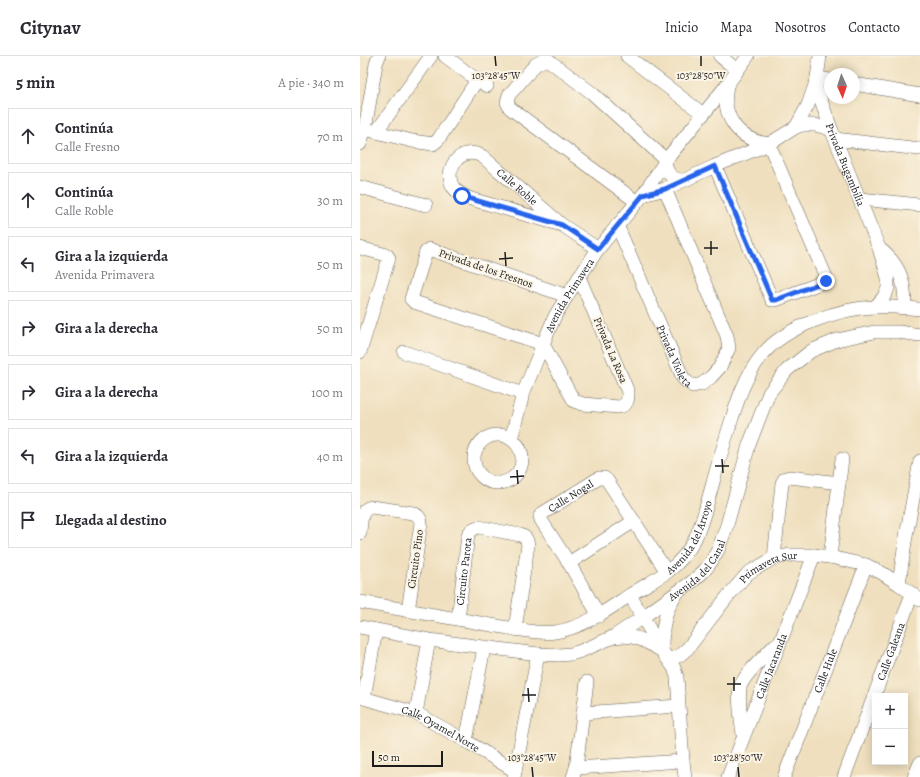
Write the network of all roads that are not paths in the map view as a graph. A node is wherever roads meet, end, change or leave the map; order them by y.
1 (379, 56) edge
2 (431, 56) edge
3 (445, 56) edge
4 (627, 56) edge
5 (720, 56) edge
6 (748, 56) edge
7 (820, 56) edge
8 (738, 70) junction
9 (817, 78) junction
10 (824, 79) edge
11 (727, 85) junction
12 (860, 85) edge
13 (920, 95) edge
14 (703, 114) junction
15 (796, 127) junction
16 (370, 130) junction
17 (834, 135) junction
18 (360, 144) edge
19 (769, 144) junction
20 (920, 149) edge
21 (666, 160) junction
22 (715, 166) junction
23 (686, 180) junction
24 (360, 187) edge
25 (665, 189) junction
26 (640, 198) junction
27 (860, 199) junction
28 (426, 205) dead end
29 (920, 205) edge
30 (562, 225) junction
31 (617, 225) junction
32 (360, 248) edge
33 (879, 248) junction
34 (598, 249) junction
35 (579, 277) junction
36 (566, 296) junction
37 (875, 307) junction
38 (904, 308) junction
39 (920, 309) edge
40 (920, 335) edge
41 (543, 344) junction
42 (360, 352) edge
43 (404, 352) dead end
44 (523, 394) junction
45 (511, 439) dead end
46 (842, 459) dead end
47 (920, 461) edge
48 (839, 483) junction
49 (634, 520) junction
50 (360, 533) edge
51 (814, 555) junction
52 (830, 557) junction
53 (774, 558) junction
54 (569, 563) junction
55 (866, 565) junction
56 (667, 572) junction
57 (899, 584) junction
58 (676, 594) junction
59 (630, 595) junction
60 (916, 597) edge
61 (360, 602) edge
62 (408, 611) junction
63 (648, 614) junction
64 (599, 616) junction
65 (458, 619) junction
66 (360, 627) edge
67 (515, 629) junction
68 (376, 630) junction
69 (613, 637) junction
70 (780, 639) junction
71 (429, 640) junction
72 (484, 648) junction
73 (538, 654) junction
74 (666, 656) junction
75 (587, 682) dead end
76 (362, 698) edge
77 (678, 706) junction
78 (583, 713) junction
79 (416, 714) junction
80 (743, 737) junction
81 (466, 741) junction
82 (683, 762) junction
83 (920, 763) edge
84 (574, 772) edge
85 (515, 774) edge
86 (685, 777) edge
87 (728, 777) edge
88 (784, 777) edge
89 (844, 777) edge
90 (914, 777) edge

1 - 16 street
2 - 16 street
3 - 16 street
4 - 14 street
5 - 8 street
6 - 8 street, Avenida Primavera
7 - 9 street, Privada Bugambilia
8 - 11 street, Avenida Primavera
9 - 10 street
9 - 15 street
9 - 17 street, Privada Bugambilia
11 - 14 street, Avenida Primavera
11 - 19 street
12 - 13 street
14 - 21 street, Avenida Primavera
15 - 17 street
15 - 19 street
16 - 18 street
17 - 20 street
17 - 27 street, Privada Bugambilia
19 - 22 street
19 - 22 street
21 - 23 street
21 - 26 street, Avenida Primavera
21 - 26 street
22 - 23 street
23 - 25 street
24 - 28 street
25 - 26 street
25 - 31 street, Privada Violeta
26 - 31 street, Avenida Primavera
27 - 29 street
27 - 33 street, Privada Bugambilia
30 - 30 street, Calle Roble
30 - 34 street, Calle Roble
31 - 34 street, Avenida Primavera
32 - 42 street
33 - 37 street, Privada Bugambilia
33 - 38 street, Privada Bugambilia
34 - 35 street, Avenida Primavera
35 - 36 street, Avenida Primavera
35 - 41 street, Privada La Rosa
36 - 41 street, Avenida Primavera
36 - 41 street, Privada de los Fresnos
37 - 38 street, Avenida del Arroyo
37 - 56 street, Avenida del Arroyo
38 - 39 street, Avenida del Arroyo
40 - 58 street, Avenida del Canal
41 - 44 street, Avenida Primavera
43 - 44 street
44 - 45 street, Avenida Primavera
46 - 48 street
47 - 57 street
48 - 52 street
48 - 53 street
49 - 54 street
49 - 54 street, Calle Nogal
49 - 56 street, Calle Nogal
50 - 62 street, Circuito Pino
51 - 52 street, Primavera Sur
51 - 53 street, Primavera Sur
51 - 70 street, Calle Jacaranda
52 - 55 street, Primavera Sur
53 - 74 street, Primavera Sur
54 - 64 street, Calle Nogal
55 - 57 street, Primavera Sur
55 - 88 street, Calle Hule
56 - 59 street, Avenida del Arroyo
57 - 60 street, Primavera Sur
58 - 63 street, Avenida del Canal
58 - 74 street
59 - 63 street
59 - 64 street, Avenida del Arroyo
60 - 89 street, Calle Galeana
61 - 62 street, Avenida del Arroyo
62 - 65 street, Avenida del Arroyo
63 - 69 street, Avenida del Canal
63 - 74 street
64 - 67 street, Avenida del Arroyo
65 - 67 street, Avenida del Arroyo
65 - 67 street, Circuito Parota
66 - 68 street, Avenida del Canal
68 - 71 street, Avenida del Canal
68 - 76 street
69 - 73 street, Avenida del Canal
69 - 74 street
70 - 80 street, Calle Jacaranda
70 - 80 street
71 - 72 street, Avenida del Canal
71 - 79 street
72 - 73 street, Avenida del Canal
72 - 81 street
73 - 85 street
74 - 77 street
75 - 78 street
76 - 79 street, Calle Oyamel Norte
77 - 78 street
77 - 82 street
78 - 84 street
79 - 81 street, Calle Oyamel Norte
80 - 87 street, Calle Jacaranda
81 - 85 street, Calle Oyamel Norte
82 - 84 street
82 - 86 street
83 - 90 street

